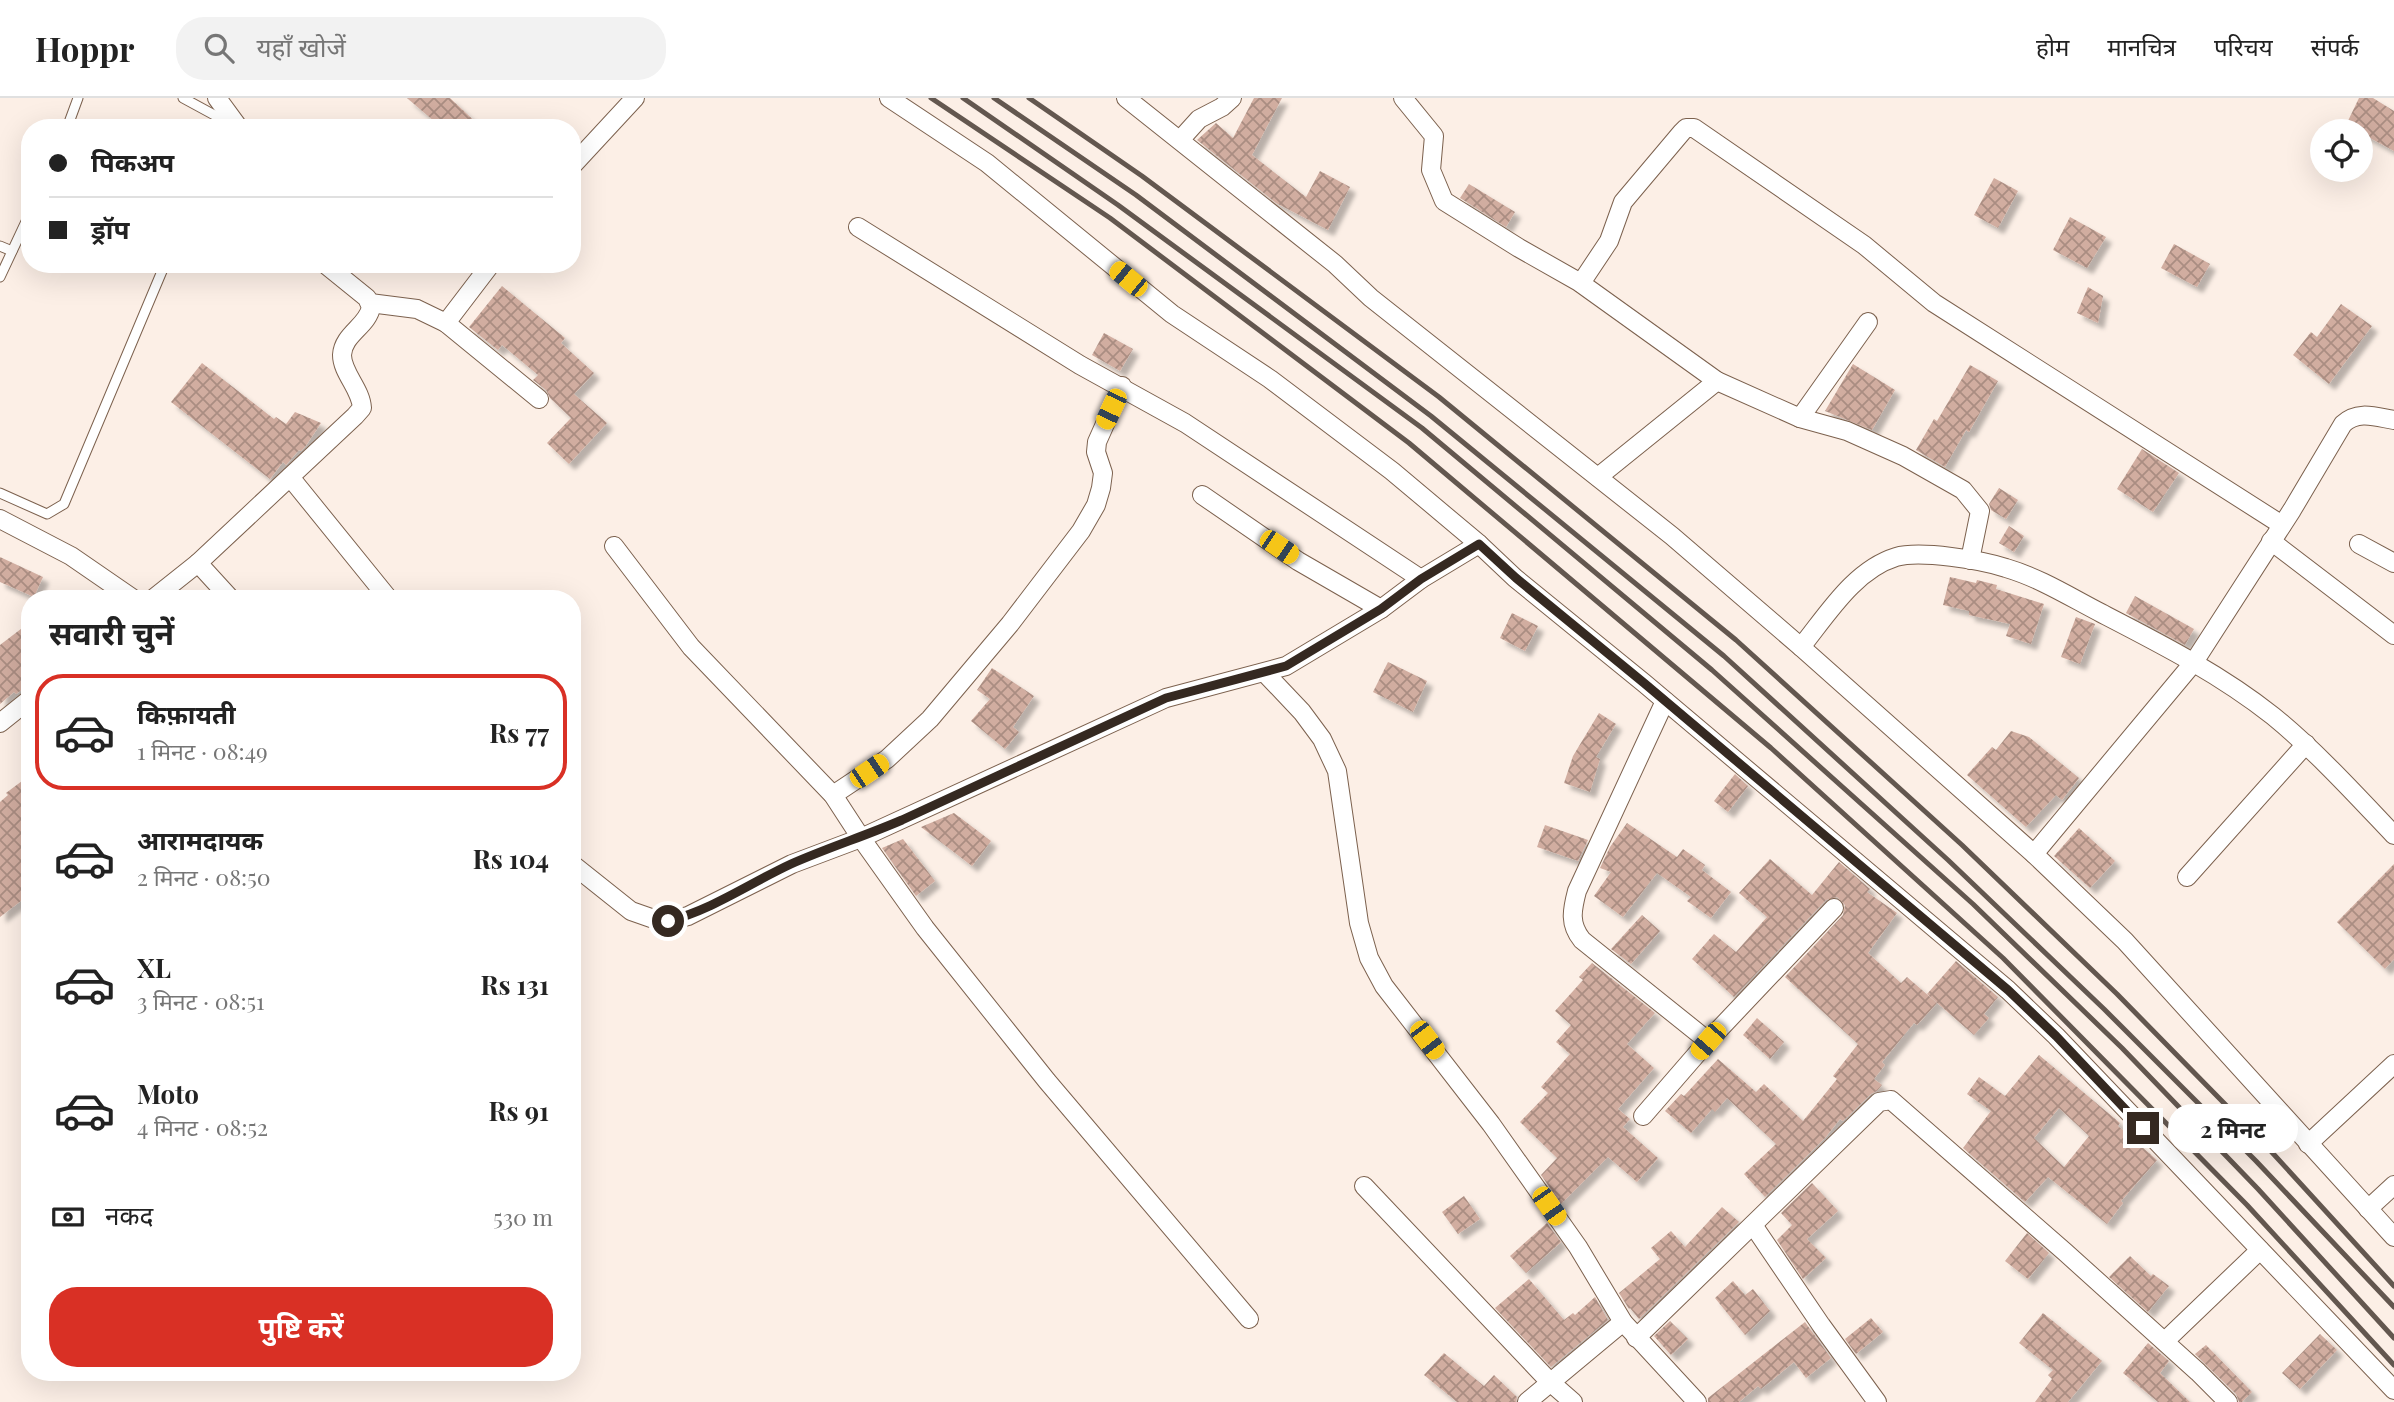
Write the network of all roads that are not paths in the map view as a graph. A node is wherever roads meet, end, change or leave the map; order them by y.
1 (78, 98) edge
2 (183, 98) edge
3 (635, 98) edge
4 (888, 98) edge
5 (1126, 98) edge
6 (1232, 98) edge
7 (1403, 98) edge
8 (219, 99) edge
9 (70, 119) edge
10 (218, 119) edge
11 (233, 119) edge
12 (1180, 140) junction
13 (581, 156) edge
14 (858, 227) dead end
15 (21, 232) edge
16 (0, 246) edge
17 (12, 251) junction
18 (161, 273) edge
19 (336, 273) edge
20 (484, 273) edge
21 (0, 277) edge
22 (1581, 283) junction
23 (370, 303) junction
24 (1868, 322) dead end
25 (446, 323) junction
26 (1717, 381) junction
27 (1122, 386) junction
28 (539, 399) dead end
29 (1800, 418) junction
30 (2394, 420) edge
31 (290, 477) junction
32 (1598, 477) junction
33 (0, 493) edge
34 (1202, 495) dead end
35 (0, 519) edge
36 (2282, 526) junction
37 (2272, 541) junction
38 (1479, 544) junction
39 (2359, 544) dead end
40 (614, 546) dead end
41 (1970, 560) junction
42 (2394, 562) edge
43 (198, 564) junction
44 (1421, 579) junction
45 (120, 590) edge
46 (164, 590) edge
47 (222, 590) edge
48 (382, 590) edge
49 (1381, 609) junction
50 (2394, 635) edge
51 (1801, 647) junction
52 (2194, 662) junction
53 (1265, 673) junction
54 (1665, 701) junction
55 (21, 706) edge
56 (0, 723) edge
57 (2306, 744) junction
58 (833, 795) junction
59 (2394, 835) edge
60 (860, 838) junction
61 (2035, 854) junction
62 (581, 870) edge
63 (2187, 877) dead end
64 (1834, 908) dead end
65 (1708, 1041) junction
66 (2394, 1063) edge
67 (1643, 1116) dead end
68 (2308, 1144) junction
69 (2394, 1185) edge
70 (1364, 1186) dead end
71 (2368, 1209) junction
72 (1753, 1225) junction
73 (2394, 1237) edge
74 (2260, 1250) junction
75 (1249, 1319) dead end
76 (1623, 1322) junction
77 (1636, 1338) junction
78 (2165, 1341) junction
79 (1549, 1381) junction
80 (2394, 1390) edge
81 (1527, 1402) edge
82 (1573, 1402) edge
83 (1697, 1402) edge
84 (1877, 1402) edge
85 (2228, 1402) edge

1 - 9 lane
2 - 10 lane
3 - 13 street
4 - 38 street
5 - 12 street
6 - 12 street
7 - 22 street
8 - 11 street
12 - 32 street
14 - 27 street
15 - 17 lane
16 - 17 lane
17 - 21 lane
18 - 33 lane
19 - 23 street
20 - 25 street
22 - 26 street
22 - 36 street
23 - 25 street
23 - 31 street
24 - 29 street
25 - 28 street
26 - 29 street
26 - 32 street
27 - 44 street
27 - 58 street
29 - 41 street
30 - 36 street
31 - 43 street
31 - 48 street
32 - 51 street
34 - 49 street
35 - 45 street
36 - 37 street
37 - 50 street
37 - 52 street
38 - 44 street
38 - 54 street
39 - 42 street
40 - 58 street
41 - 51 street
41 - 52 street
43 - 46 street
43 - 47 street
44 - 49 street
49 - 53 street
51 - 61 street
52 - 57 street
52 - 61 street
53 - 60 street
53 - 76 street
54 - 65 street
54 - 74 street
55 - 56 street
57 - 59 street
57 - 63 street
58 - 60 street
60 - 62 street
60 - 75 street
61 - 68 street
64 - 65 street
65 - 67 street
66 - 68 street
68 - 71 street
69 - 71 street
70 - 79 street
71 - 73 street
72 - 77 street
72 - 78 street
72 - 84 street
74 - 78 street
74 - 80 street
76 - 77 street
76 - 79 street
77 - 83 street
78 - 85 street
79 - 81 street
79 - 82 street

